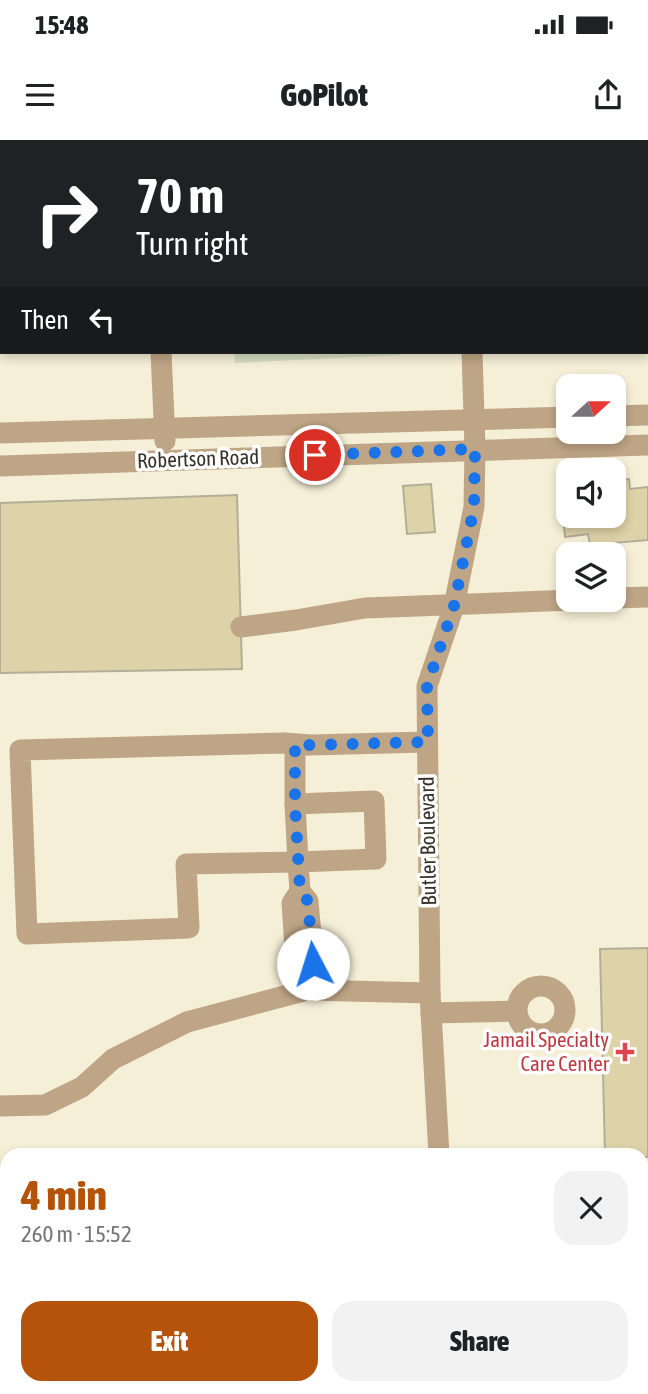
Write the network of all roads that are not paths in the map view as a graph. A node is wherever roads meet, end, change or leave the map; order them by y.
1 (161, 354) edge
2 (472, 354) edge
3 (648, 415) edge
4 (626, 416) edge
5 (556, 417) edge
6 (474, 420) junction
7 (164, 428) junction
8 (0, 433) edge
9 (648, 445) edge
10 (475, 449) junction
11 (165, 460) junction
12 (0, 466) edge
13 (648, 597) edge
14 (626, 598) edge
15 (556, 601) edge
16 (454, 606) junction
17 (241, 627) dead end
18 (428, 742) junction
19 (302, 745) junction
20 (295, 804) junction
21 (298, 862) junction
22 (307, 991) junction
23 (430, 1003) junction
24 (516, 1011) dead end
25 (0, 1106) edge
26 (439, 1148) edge

1 - 7 street
2 - 6 street, Butler Boulevard
3 - 4 street
5 - 6 street, Robertson Road
6 - 7 street, Robertson Road
6 - 10 street, Butler Boulevard
7 - 8 street, Robertson Road
7 - 11 street
9 - 10 street, Robertson Road
10 - 11 street, Robertson Road
10 - 16 street, Butler Boulevard
11 - 12 street, Robertson Road
13 - 14 street
15 - 16 street
16 - 17 street
16 - 18 street, Butler Boulevard
18 - 19 street
18 - 23 street, Butler Boulevard
19 - 20 street
19 - 21 street
20 - 21 street
20 - 21 street
21 - 22 street
22 - 23 street
22 - 25 street
23 - 24 street
23 - 26 street, Butler Boulevard

